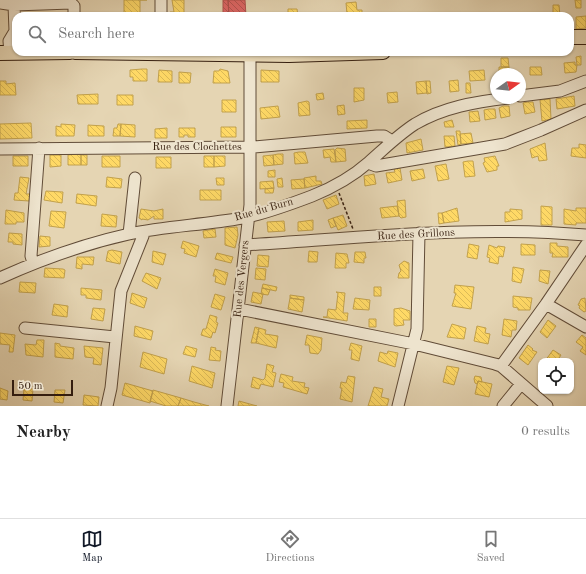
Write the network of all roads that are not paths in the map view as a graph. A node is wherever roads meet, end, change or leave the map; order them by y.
1 (161, 0) edge
2 (0, 2) edge
3 (14, 4) junction
4 (14, 12) edge
5 (74, 12) edge
6 (161, 12) edge
7 (12, 36) edge
8 (574, 37) edge
9 (586, 37) edge
10 (5, 53) edge
11 (250, 56) edge
12 (586, 82) edge
13 (526, 95) edge
14 (490, 100) edge
15 (586, 110) edge
16 (392, 141) junction
17 (250, 147) junction
18 (40, 148) junction
19 (0, 149) edge
20 (368, 163) junction
21 (135, 178) dead end
22 (248, 216) junction
23 (142, 232) junction
24 (129, 234) junction
25 (419, 234) junction
26 (586, 235) edge
27 (245, 245) junction
28 (586, 245) edge
29 (33, 263) junction
30 (0, 278) edge
31 (546, 304) junction
32 (239, 309) junction
33 (586, 327) edge
34 (25, 328) dead end
35 (115, 337) junction
36 (414, 344) junction
37 (501, 366) junction
38 (521, 384) junction
39 (107, 406) edge
40 (227, 406) edge
41 (398, 406) edge
42 (503, 406) edge
43 (547, 406) edge

1 - 6 street
2 - 3 street
3 - 4 street
3 - 5 street
7 - 10 street
8 - 9 main road
11 - 17 street, Rue des Vergers
12 - 13 street
14 - 16 street, Rue du Burn
15 - 20 street
16 - 17 street, Rue des Clochettes
16 - 20 street, Rue du Burn
17 - 18 street, Rue des Clochettes
17 - 22 street, Rue des Vergers
18 - 19 street, Rue des Clochettes
18 - 29 street
20 - 22 street, Rue du Burn
21 - 24 street
22 - 23 street, Rue du Burn
22 - 27 street, Rue des Vergers
23 - 24 street, Rue du Burn
23 - 35 street
24 - 29 street, Rue du Burn
25 - 26 street, Rue des Grillons
25 - 27 street, Rue des Grillons
25 - 36 street
27 - 32 street, Rue des Vergers
28 - 31 street
29 - 30 street, Rue du Burn
31 - 33 street
31 - 37 street
32 - 36 street
32 - 40 street, Rue des Vergers
34 - 35 street
35 - 39 street
36 - 37 street
36 - 41 street
37 - 38 street
38 - 42 street
38 - 43 street

